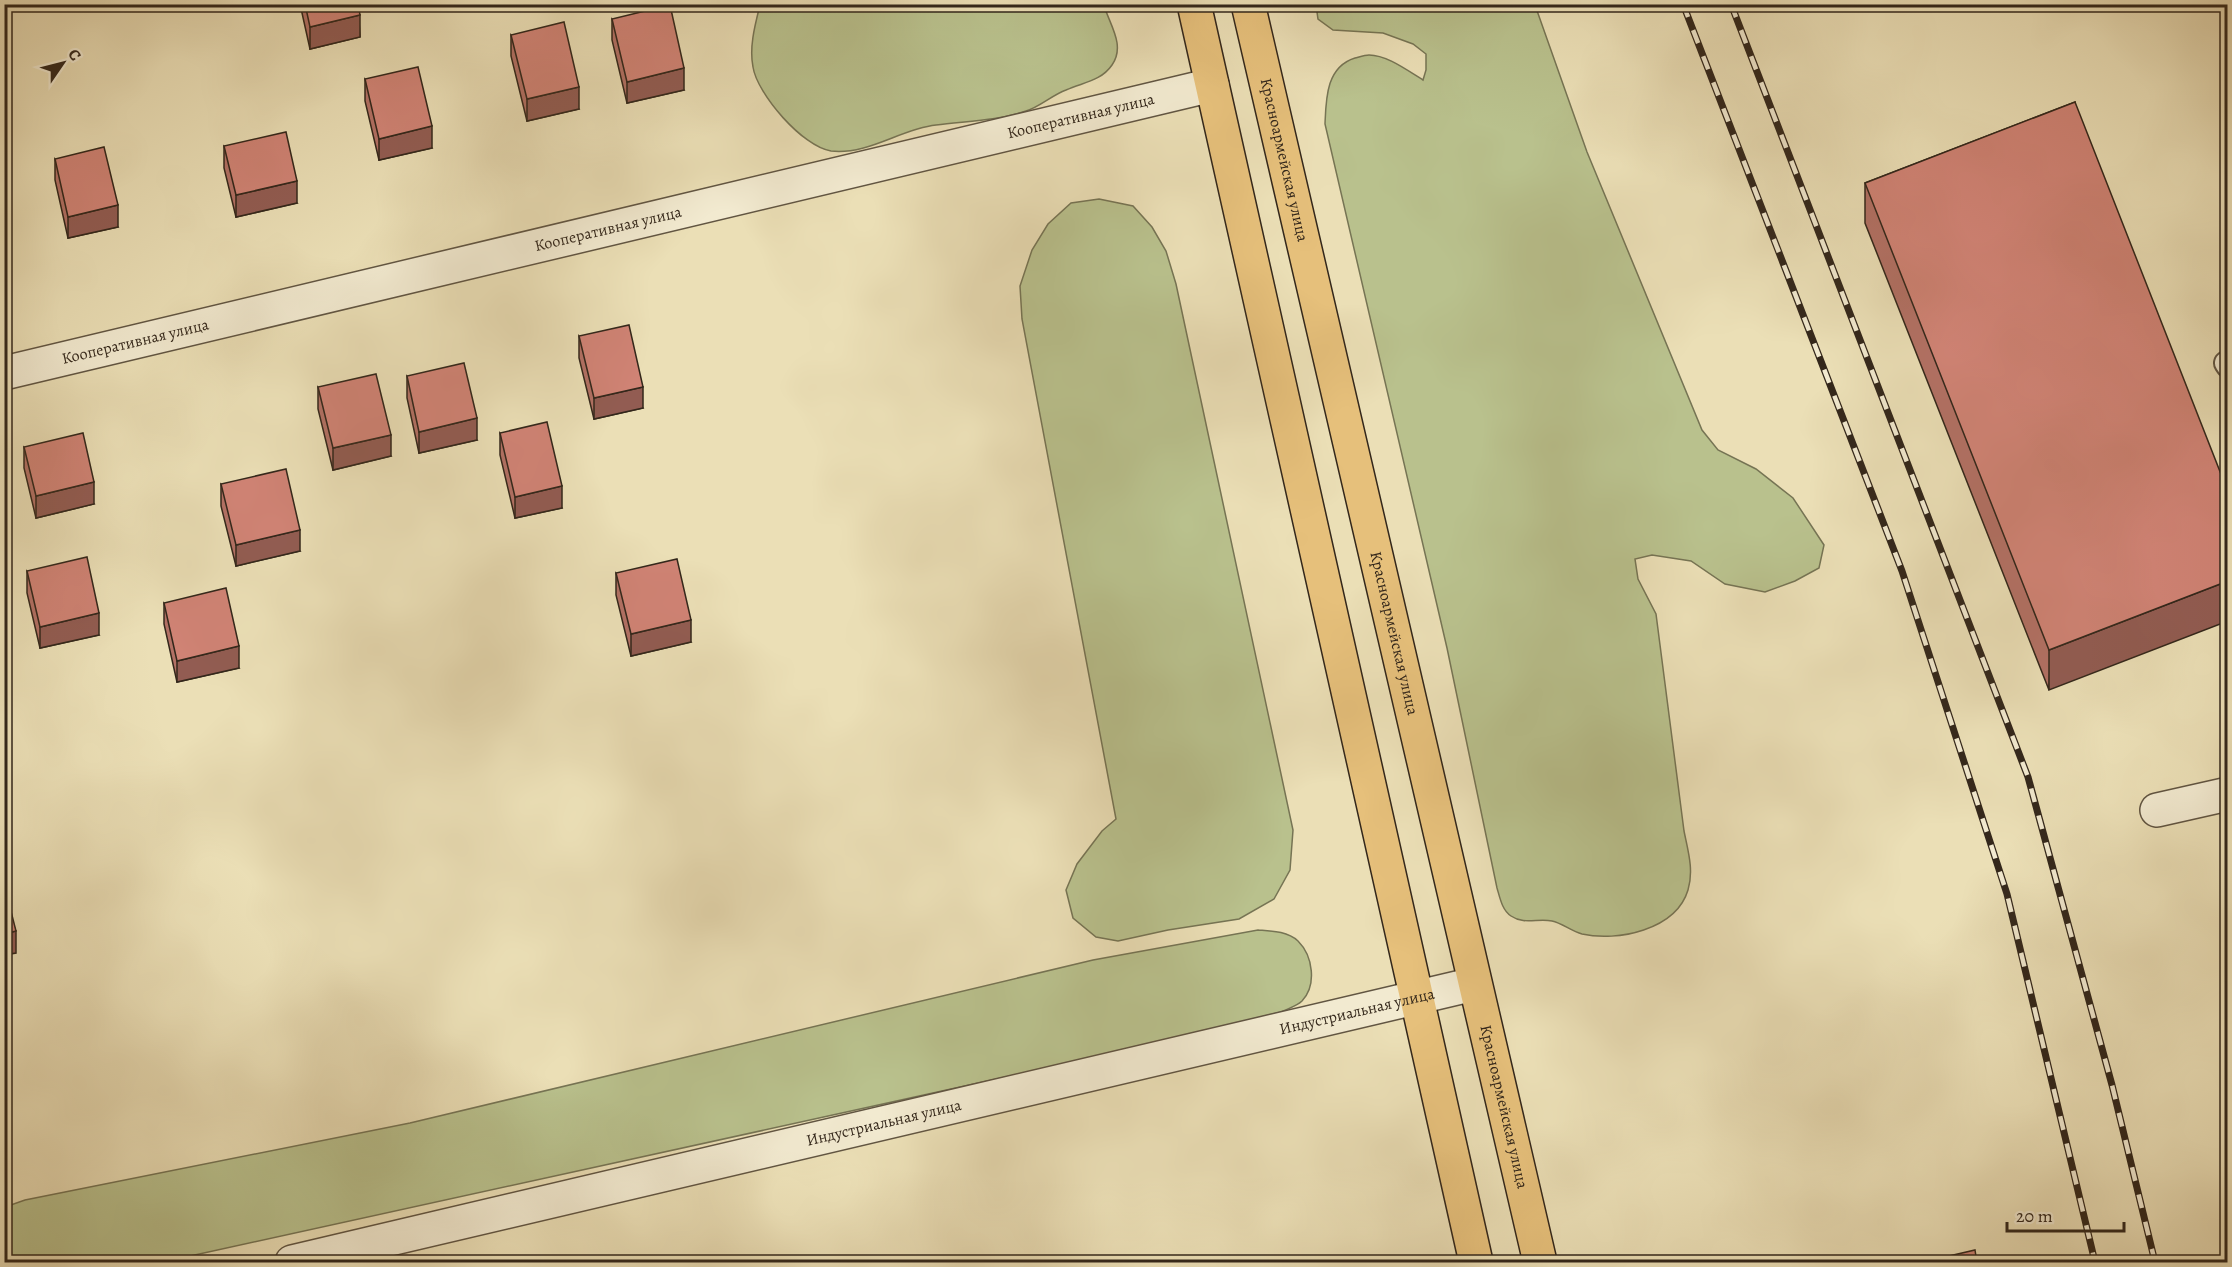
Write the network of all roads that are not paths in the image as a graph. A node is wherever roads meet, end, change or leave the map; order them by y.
1 (1194, 4) edge
2 (1248, 4) edge
3 (1212, 85) junction
4 (4, 373) edge
5 (2228, 794) edge
6 (2157, 810) dead end
7 (1474, 984) junction
8 (1416, 996) junction
9 (292, 1263) edge
10 (1476, 1263) edge
11 (1540, 1263) edge

1 - 3 main road
2 - 7 main road, Красноармейская улица
3 - 4 street, Кооперативная улица
3 - 8 main road
5 - 6 street
7 - 8 street, Индустриальная улица
7 - 11 main road, Красноармейская улица
8 - 9 street, Индустриальная улица
8 - 10 main road

